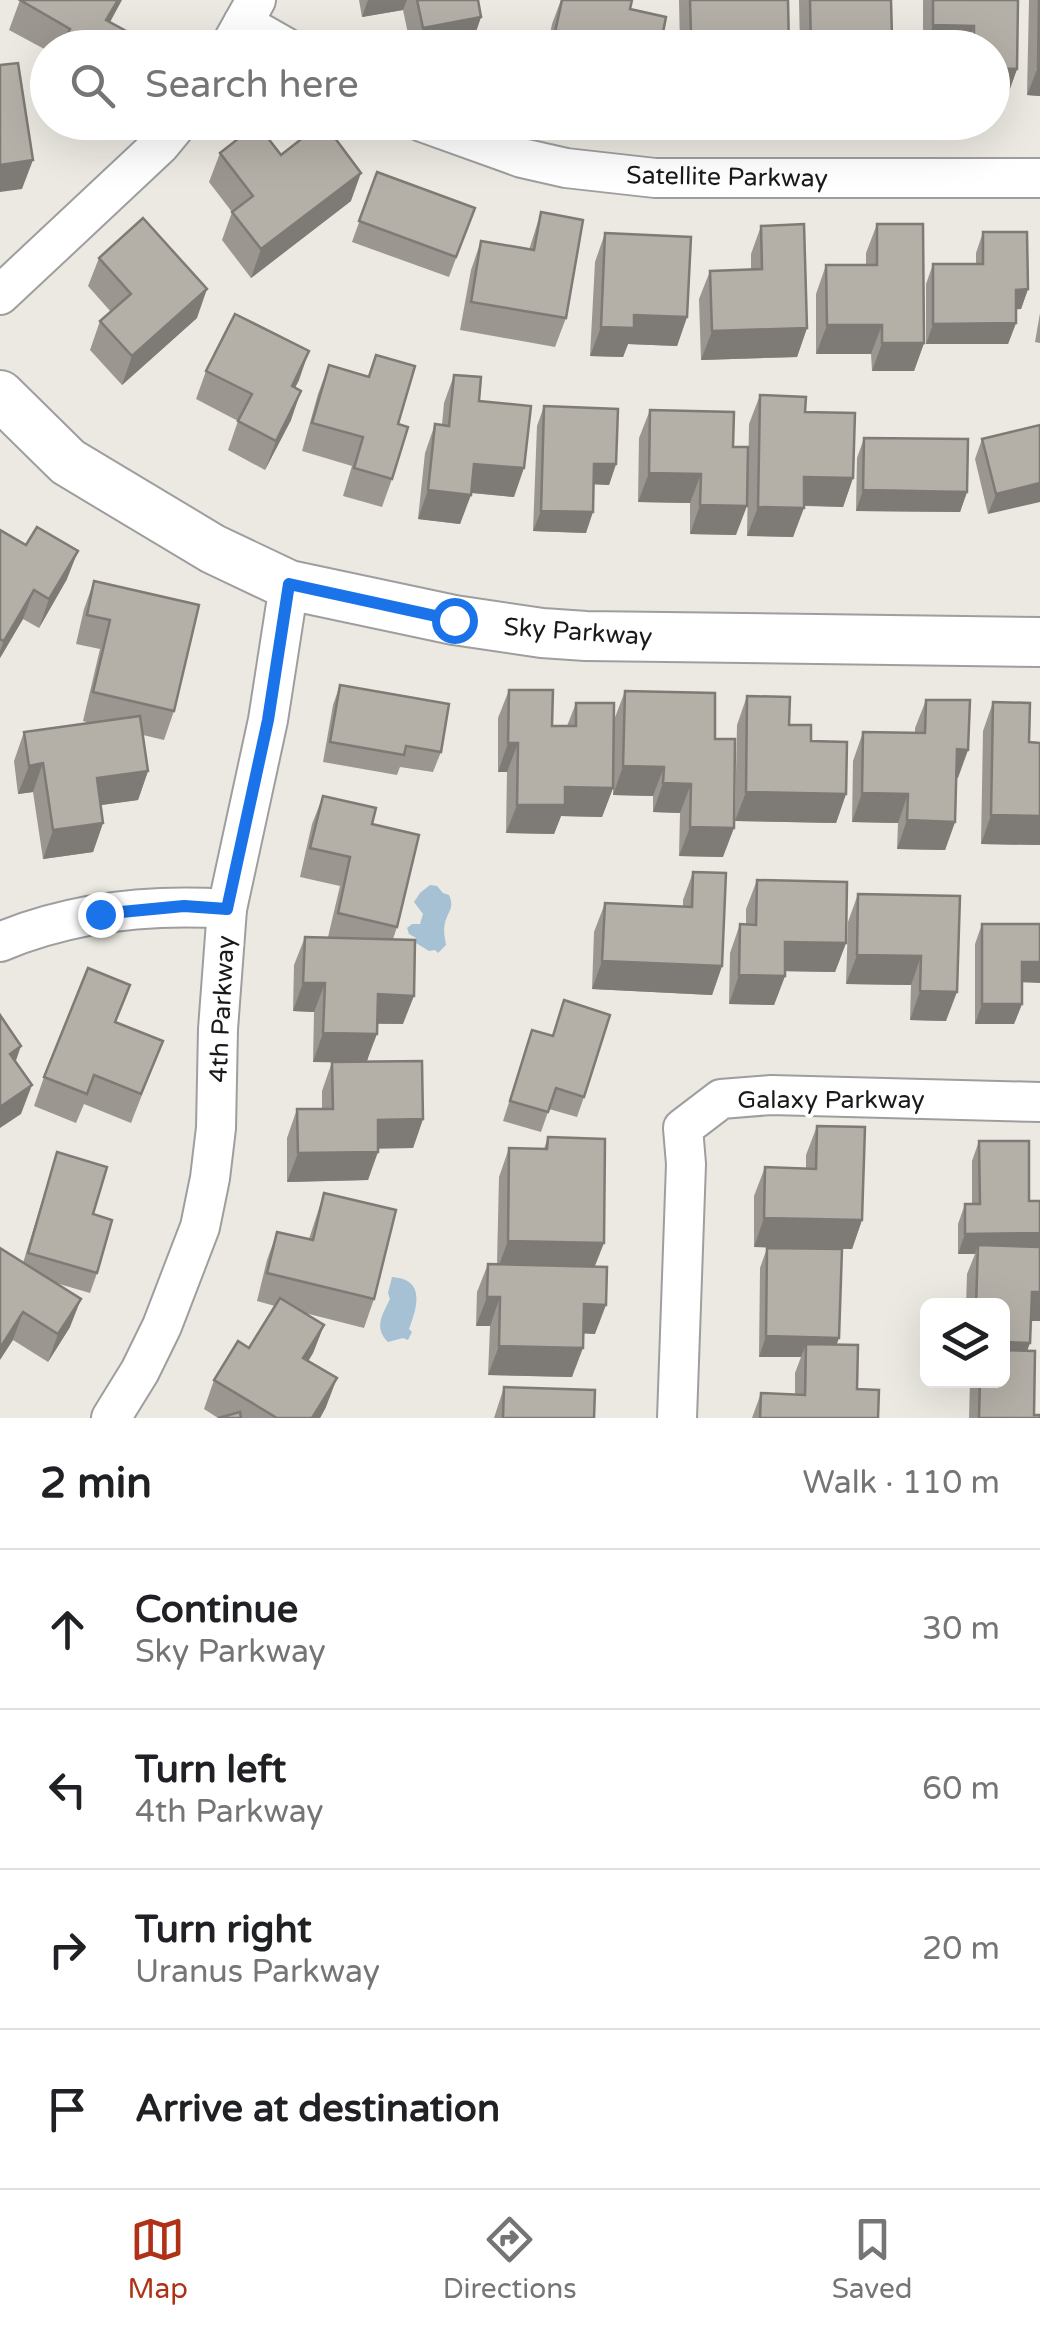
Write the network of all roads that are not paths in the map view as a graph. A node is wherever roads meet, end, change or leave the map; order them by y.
1 (164, 140) edge
2 (470, 140) edge
3 (1040, 178) edge
4 (0, 294) edge
5 (0, 394) edge
6 (289, 584) junction
7 (1040, 642) edge
8 (227, 909) junction
9 (0, 942) edge
10 (1040, 1102) edge
11 (111, 1418) edge
12 (677, 1418) edge

1 - 4 street
2 - 3 street, Satellite Parkway
5 - 6 street, Sky Parkway
6 - 7 street, Sky Parkway
6 - 8 street, 4th Parkway
8 - 9 street
8 - 11 street, 4th Parkway
10 - 12 street, Galaxy Parkway

